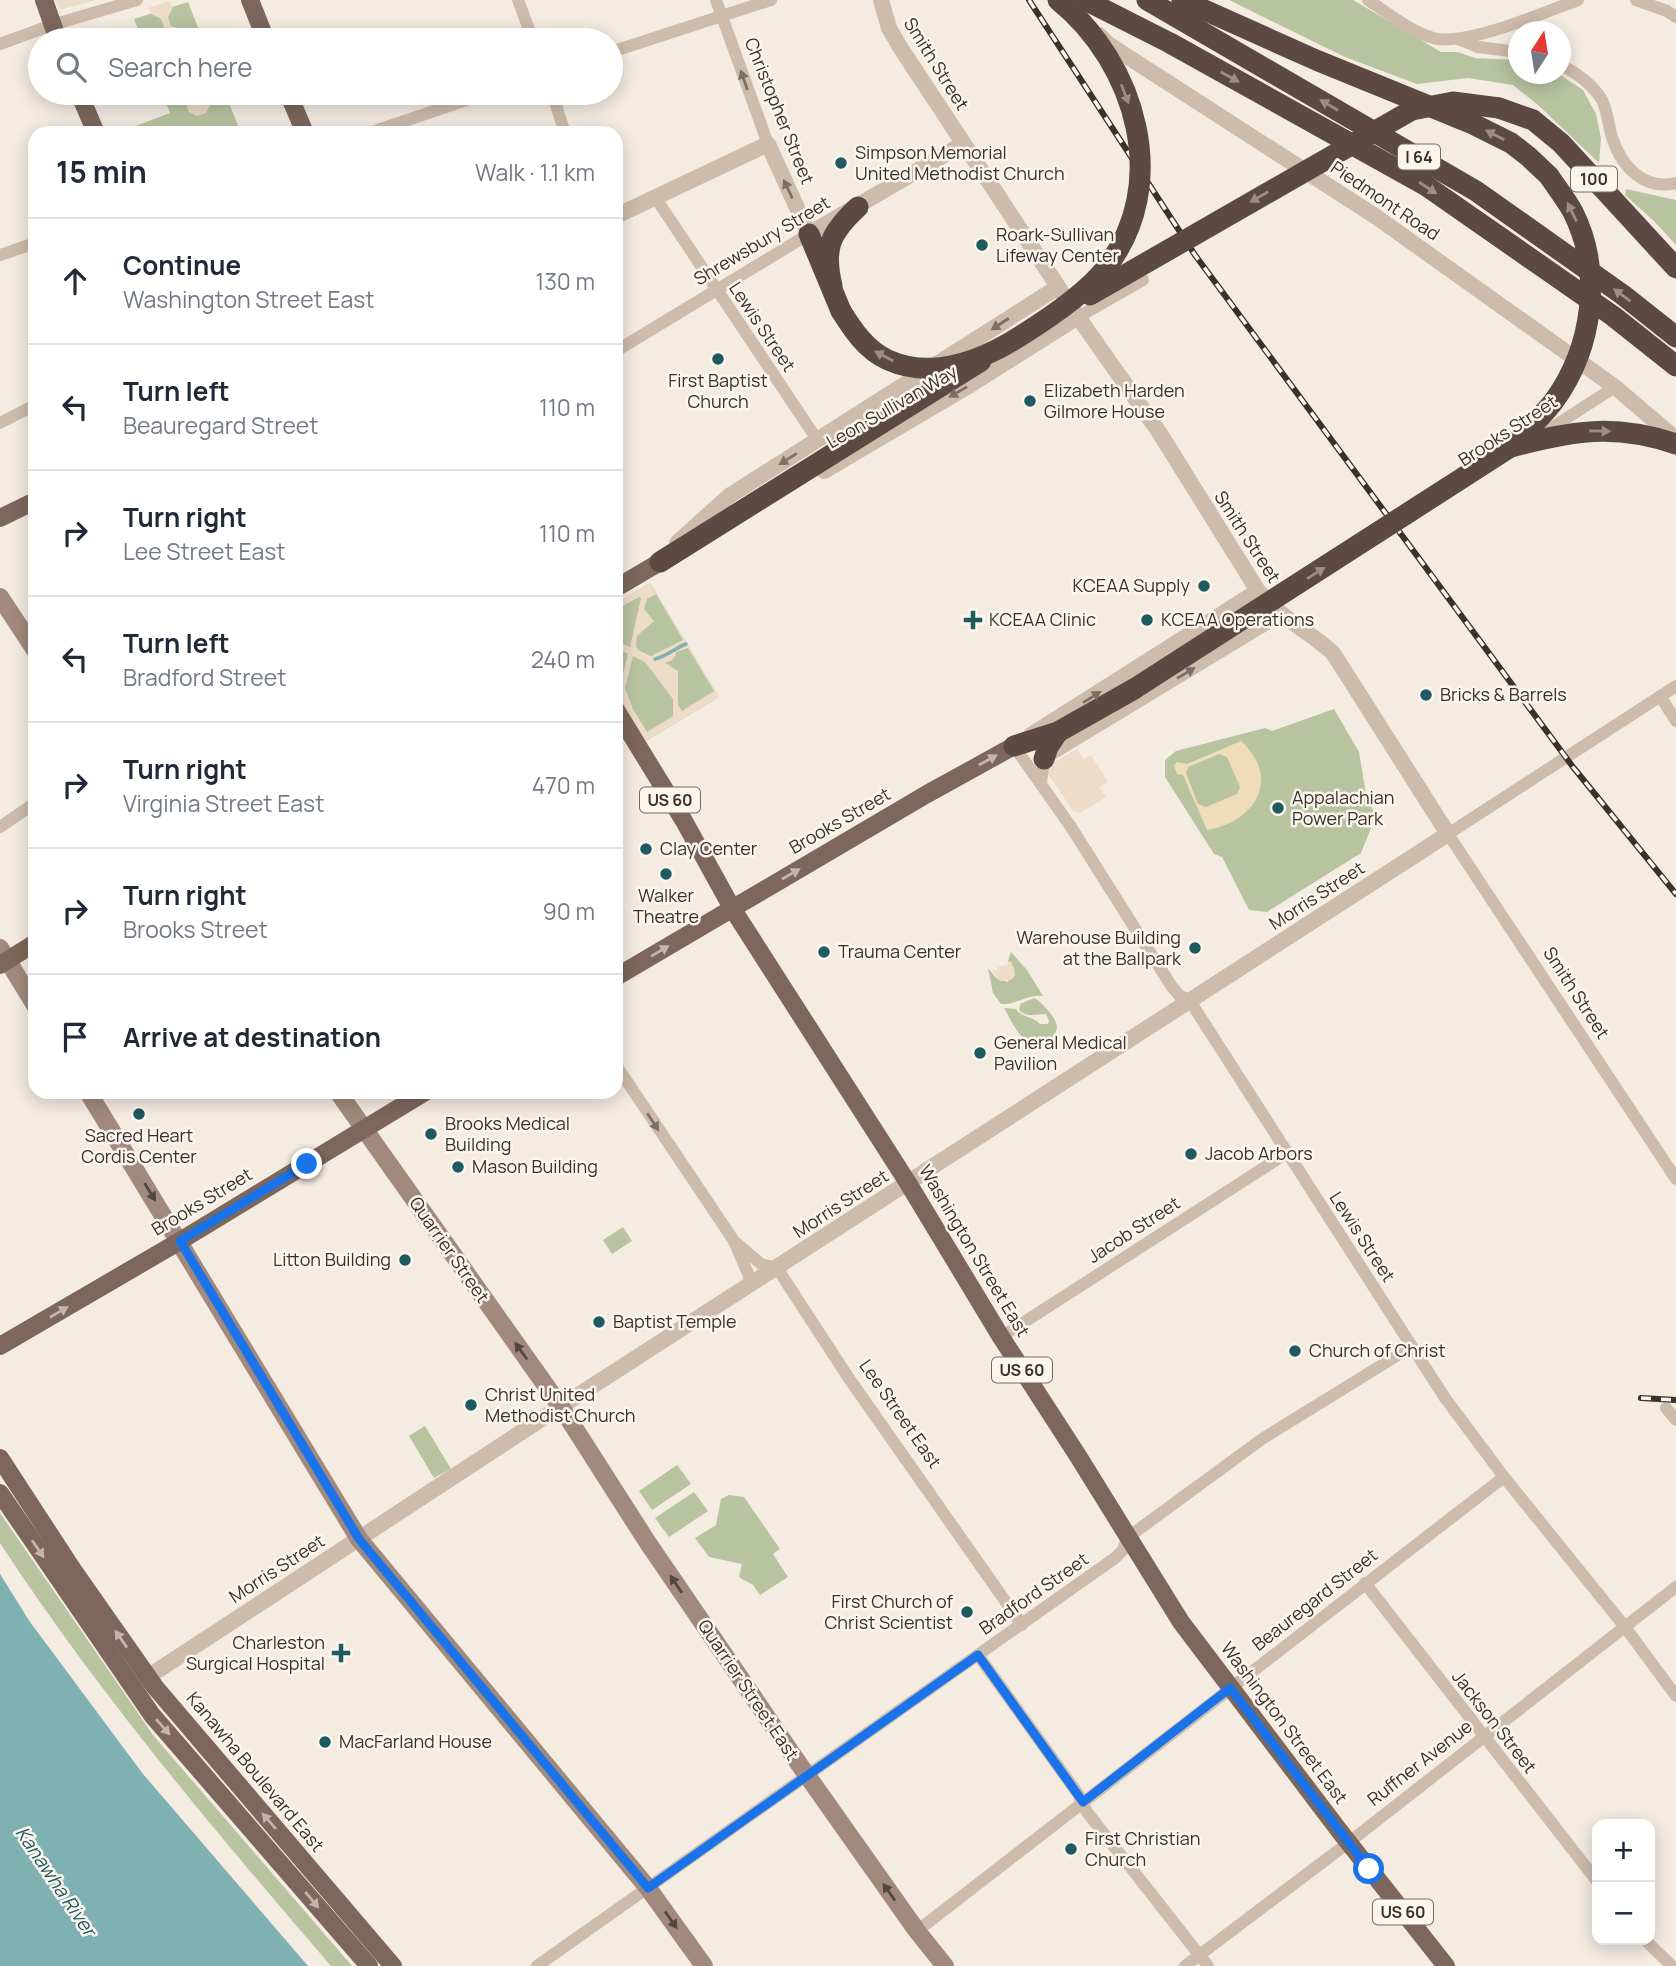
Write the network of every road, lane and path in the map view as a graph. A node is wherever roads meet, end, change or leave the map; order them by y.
1 (44, 0) edge
2 (137, 0) edge
3 (250, 0) edge
4 (518, 0) edge
5 (716, 0) edge
6 (771, 0) edge
7 (881, 0) edge
8 (1058, 0) edge
9 (1071, 0) edge
10 (1086, 0) edge
11 (1147, 0) edge
12 (1182, 0) edge
13 (1368, 0) edge
14 (1578, 0) edge
15 (1636, 0) edge
16 (721, 15) junction
17 (1676, 17) edge
18 (54, 28) edge
19 (65, 28) edge
20 (261, 28) edge
21 (528, 28) edge
22 (28, 38) edge
23 (1458, 39) junction
24 (0, 44) edge
25 (623, 48) edge
26 (1508, 51) edge
27 (1571, 72) edge
28 (84, 105) edge
29 (293, 105) edge
30 (452, 105) edge
31 (556, 105) edge
32 (93, 126) edge
33 (302, 126) edge
34 (390, 126) edge
35 (563, 126) edge
36 (768, 144) junction
37 (963, 144) junction
38 (1676, 183) edge
39 (655, 197) junction
40 (858, 207) junction
41 (623, 213) edge
42 (809, 234) junction
43 (28, 245) edge
44 (0, 255) edge
45 (1676, 268) edge
46 (1143, 280) dead end
47 (832, 286) junction
48 (1058, 288) junction
49 (716, 291) junction
50 (1054, 314) junction
51 (1078, 317) junction
52 (1676, 337) edge
53 (623, 347) edge
54 (996, 351) junction
55 (1676, 366) edge
56 (1615, 387) junction
57 (28, 409) edge
58 (0, 423) edge
59 (818, 441) junction
60 (1676, 442) edge
61 (1509, 448) junction
62 (28, 504) edge
63 (1424, 511) dead end
64 (0, 518) edge
65 (660, 562) junction
66 (623, 584) edge
67 (1258, 592) junction
68 (0, 598) edge
69 (1282, 615) junction
70 (28, 640) edge
71 (1676, 686) edge
72 (1660, 696) junction
73 (623, 721) edge
74 (1676, 721) edge
75 (1058, 732) junction
76 (1014, 746) junction
77 (1044, 759) junction
78 (1041, 783) junction
79 (28, 808) edge
80 (0, 827) edge
81 (1448, 834) junction
82 (732, 908) junction
83 (28, 946) edge
84 (3, 957) edge
85 (623, 973) edge
86 (28, 994) edge
87 (1190, 1001) junction
88 (623, 1075) edge
89 (92, 1099) edge
90 (343, 1099) edge
91 (413, 1099) edge
92 (363, 1129) junction
93 (1287, 1153) junction
94 (1676, 1179) edge
95 (908, 1183) junction
96 (180, 1241) junction
97 (734, 1241) junction
98 (777, 1268) junction
99 (752, 1283) junction
100 (1001, 1337) junction
101 (0, 1346) edge
102 (1411, 1347) junction
103 (561, 1407) junction
104 (1667, 1408) dead end
105 (1676, 1420) edge
106 (0, 1458) edge
107 (1504, 1477) junction
108 (0, 1493) edge
109 (1128, 1538) junction
110 (359, 1539) junction
111 (1365, 1583) junction
112 (1676, 1587) edge
113 (1022, 1625) junction
114 (1625, 1626) junction
115 (978, 1655) junction
116 (140, 1681) junction
117 (1230, 1688) junction
118 (1676, 1696) edge
119 (1483, 1735) junction
120 (807, 1775) junction
121 (1083, 1802) junction
122 (1348, 1843) junction
123 (1592, 1875) edge
124 (648, 1888) junction
125 (917, 1931) junction
126 (1650, 1945) edge
127 (1199, 1955) junction
128 (369, 1966) edge
129 (393, 1966) edge
130 (537, 1966) edge
131 (704, 1966) edge
132 (945, 1966) edge
133 (1185, 1966) edge
134 (1208, 1966) edge
135 (1446, 1966) edge
136 (1672, 1966) edge

1 - 18 main road
2 - 19 street
3 - 20 main road
4 - 21 street
5 - 16 street, Christopher Street
6 - 16 street
7 - 37 street, Smith Street
8 -> 50 highway, bridge
9 - 56 street, Piedmont Road
10 -> 55 highway, I 64
52 -> 11 highway, I 64
61 -> 12 highway, bridge
13 - 23 street
14 - 23 street
15 - 17 street
16 - 25 street
36 -> 16 street, Christopher Street
22 - 24 street
23 - 26 street
27 - 38 street
28 - 32 main road
29 - 33 main road
30 - 34 street
31 - 35 street
36 - 39 street
42 -> 36 street, Christopher Street
37 - 40 street, Shrewsbury Street
37 - 48 street, Smith Street
39 - 41 street
39 - 49 street, Lewis Street
40 - 42 street, Shrewsbury Street
40 - 47 highway
42 - 47 highway
42 - 49 street, Shrewsbury Street
43 - 44 street
45 -> 50 highway, 100, bridge
46 - 51 street, Leon Sullivan Way
54 -> 47 highway, bridge
48 - 51 street, Smith Street
48 -> 59 street, Leon Sullivan Way
49 - 53 street, Shrewsbury Street
49 - 59 street, Lewis Street
50 - 54 highway, bridge
51 -> 65 street, Leon Sullivan Way
51 - 67 street, Smith Street
54 - 65 highway, bridge
56 - 60 street, Piedmont Road
56 - 63 street, Brooks Street
57 - 58 street
59 -> 65 street, Leon Sullivan Way
61 -> 60 highway, bridge
75 -> 61 highway, bridge
62 - 64 main road
65 - 66 main road, Leon Sullivan Way
67 - 69 street, Smith Street
76 -> 67 street
68 - 70 main road
77 -> 69 street
69 - 81 street, Smith Street
71 - 72 street, Morris Street
72 - 74 street
72 - 81 street, Morris Street
73 - 82 main road, Washington Street East / US 60
75 - 76 highway
75 - 77 highway
76 - 78 street, Lewis Street
82 -> 76 main road, Brooks Street
77 - 78 street
78 - 87 street, Lewis Street
79 - 80 street
81 - 87 street, Morris Street
81 - 94 street, Smith Street
85 -> 82 main road, Brooks Street
82 - 95 main road, Washington Street East / US 60
83 - 84 main road
84 - 86 main road
87 - 93 street, Lewis Street
87 - 95 street, Morris Street
88 -> 97 street, Lee Street East
89 -> 96 main road
90 - 92 main road, Quarrier Street
91 - 92 main road, Brooks Street
92 - 96 main road, Brooks Street
103 -> 92 main road, Quarrier Street
93 - 100 street, Jacob Street
93 - 102 street, Lewis Street
95 - 98 street, Morris Street
95 - 100 main road, Washington Street East / US 60
101 -> 96 main road, Brooks Street
96 - 110 main road
97 - 98 street, Lee Street East
97 - 99 street, Lee Street East
98 - 99 street, Morris Street
98 - 113 street, Lee Street East
99 - 103 street, Morris Street
100 - 109 main road, Washington Street East / US 60
102 - 107 street, Lewis Street
102 - 109 street, Bradford Street
103 - 110 street, Morris Street
120 -> 103 main road, Quarrier Street East
104 - 105 street
116 -> 106 main road, Kanawha Boulevard East
107 - 111 street, Beauregard Street
107 - 114 street, Lewis Street
108 -> 116 main road, Kanawha Boulevard East
109 - 113 street, Bradford Street
109 - 117 main road, Washington Street East / US 60
110 - 116 street, Morris Street
110 - 124 main road
111 - 117 street, Beauregard Street
111 - 119 street, Jackson Street
112 - 114 street, Ruffner Avenue
113 - 115 street, Bradford Street
114 - 118 street, Lewis Street
114 - 119 street, Ruffner Avenue
115 - 120 street, Bradford Street
115 - 121 street
116 -> 128 main road, Kanawha Boulevard East
129 -> 116 main road, Kanawha Boulevard East
117 - 121 street, Beauregard Street
117 - 122 main road, Washington Street East / US 60
119 - 122 street, Ruffner Avenue
119 - 123 street, Jackson Street
120 - 124 street, Bradford Street
125 -> 120 main road, Quarrier Street East
121 - 125 street, Beauregard Street
121 - 127 street
122 - 127 street, Ruffner Avenue
122 - 135 main road, Washington Street East / US 60
124 - 130 street, Bradford Street
124 -> 131 main road
125 - 132 main road, Quarrier Street East
126 - 136 street
127 - 133 street, Ruffner Avenue
127 - 134 street

